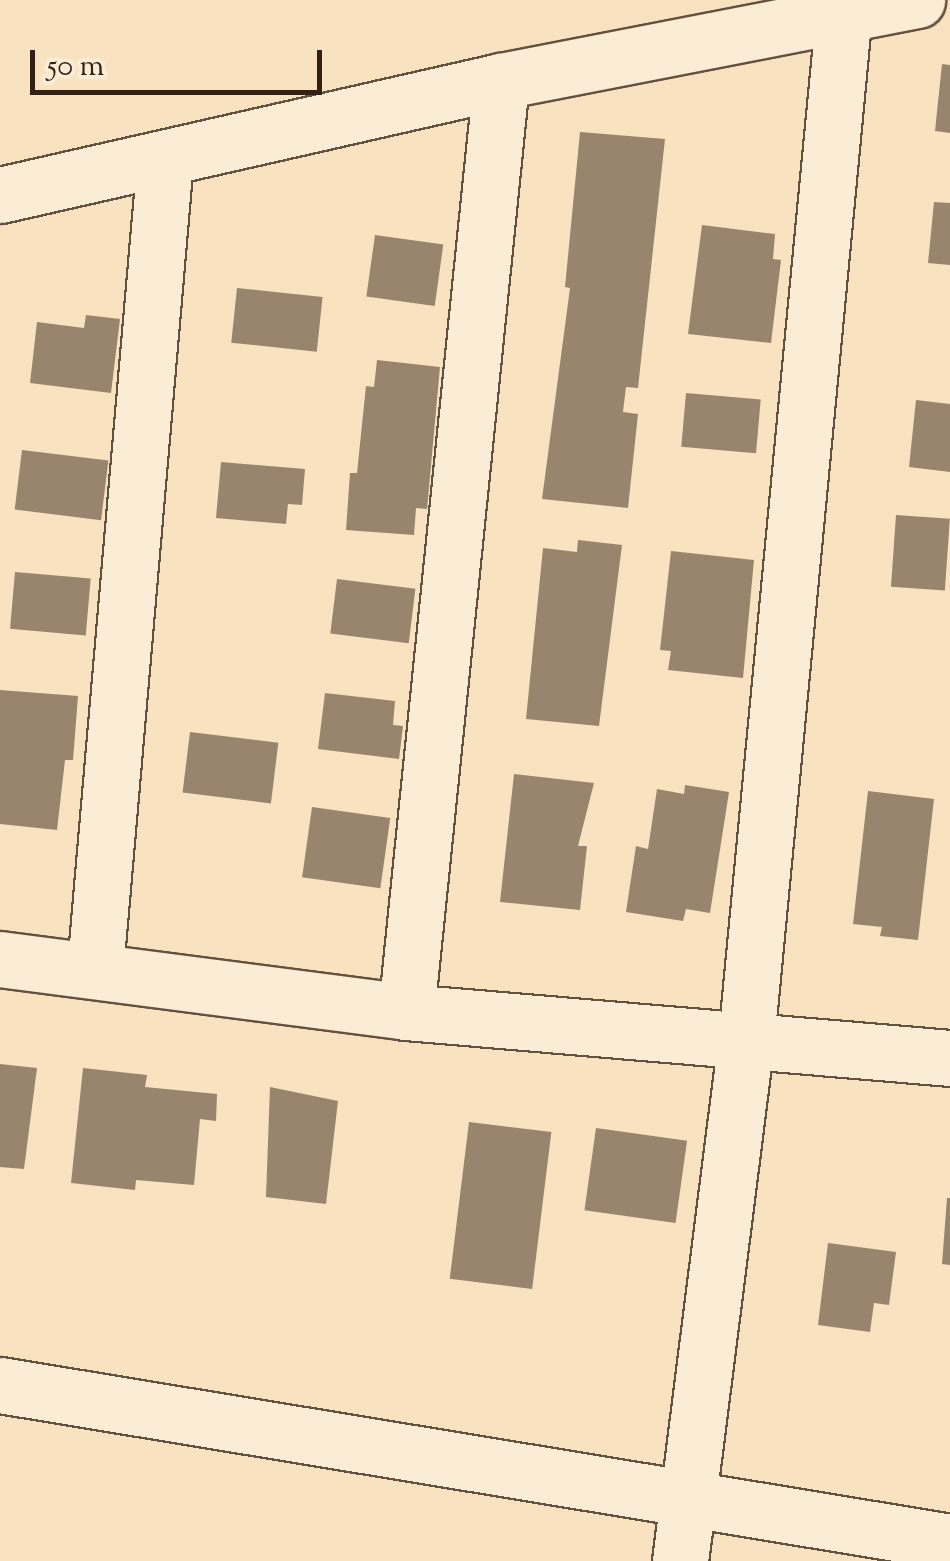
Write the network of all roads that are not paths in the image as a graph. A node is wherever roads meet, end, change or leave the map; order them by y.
1 (917, 0) edge
2 (847, 8) edge
3 (501, 80) junction
4 (165, 159) junction
5 (0, 195) edge
6 (0, 959) edge
7 (95, 968) junction
8 (406, 1012) junction
9 (746, 1040) junction
10 (950, 1058) edge
11 (0, 1386) edge
12 (685, 1498) junction
13 (950, 1542) edge
14 (680, 1561) edge

1 - 2 street
2 - 3 street
2 - 9 street
3 - 4 street
3 - 8 street
4 - 5 street
4 - 7 street
6 - 7 street
7 - 8 street
8 - 9 street
9 - 10 street
9 - 12 street
11 - 12 street
12 - 13 street
12 - 14 street

